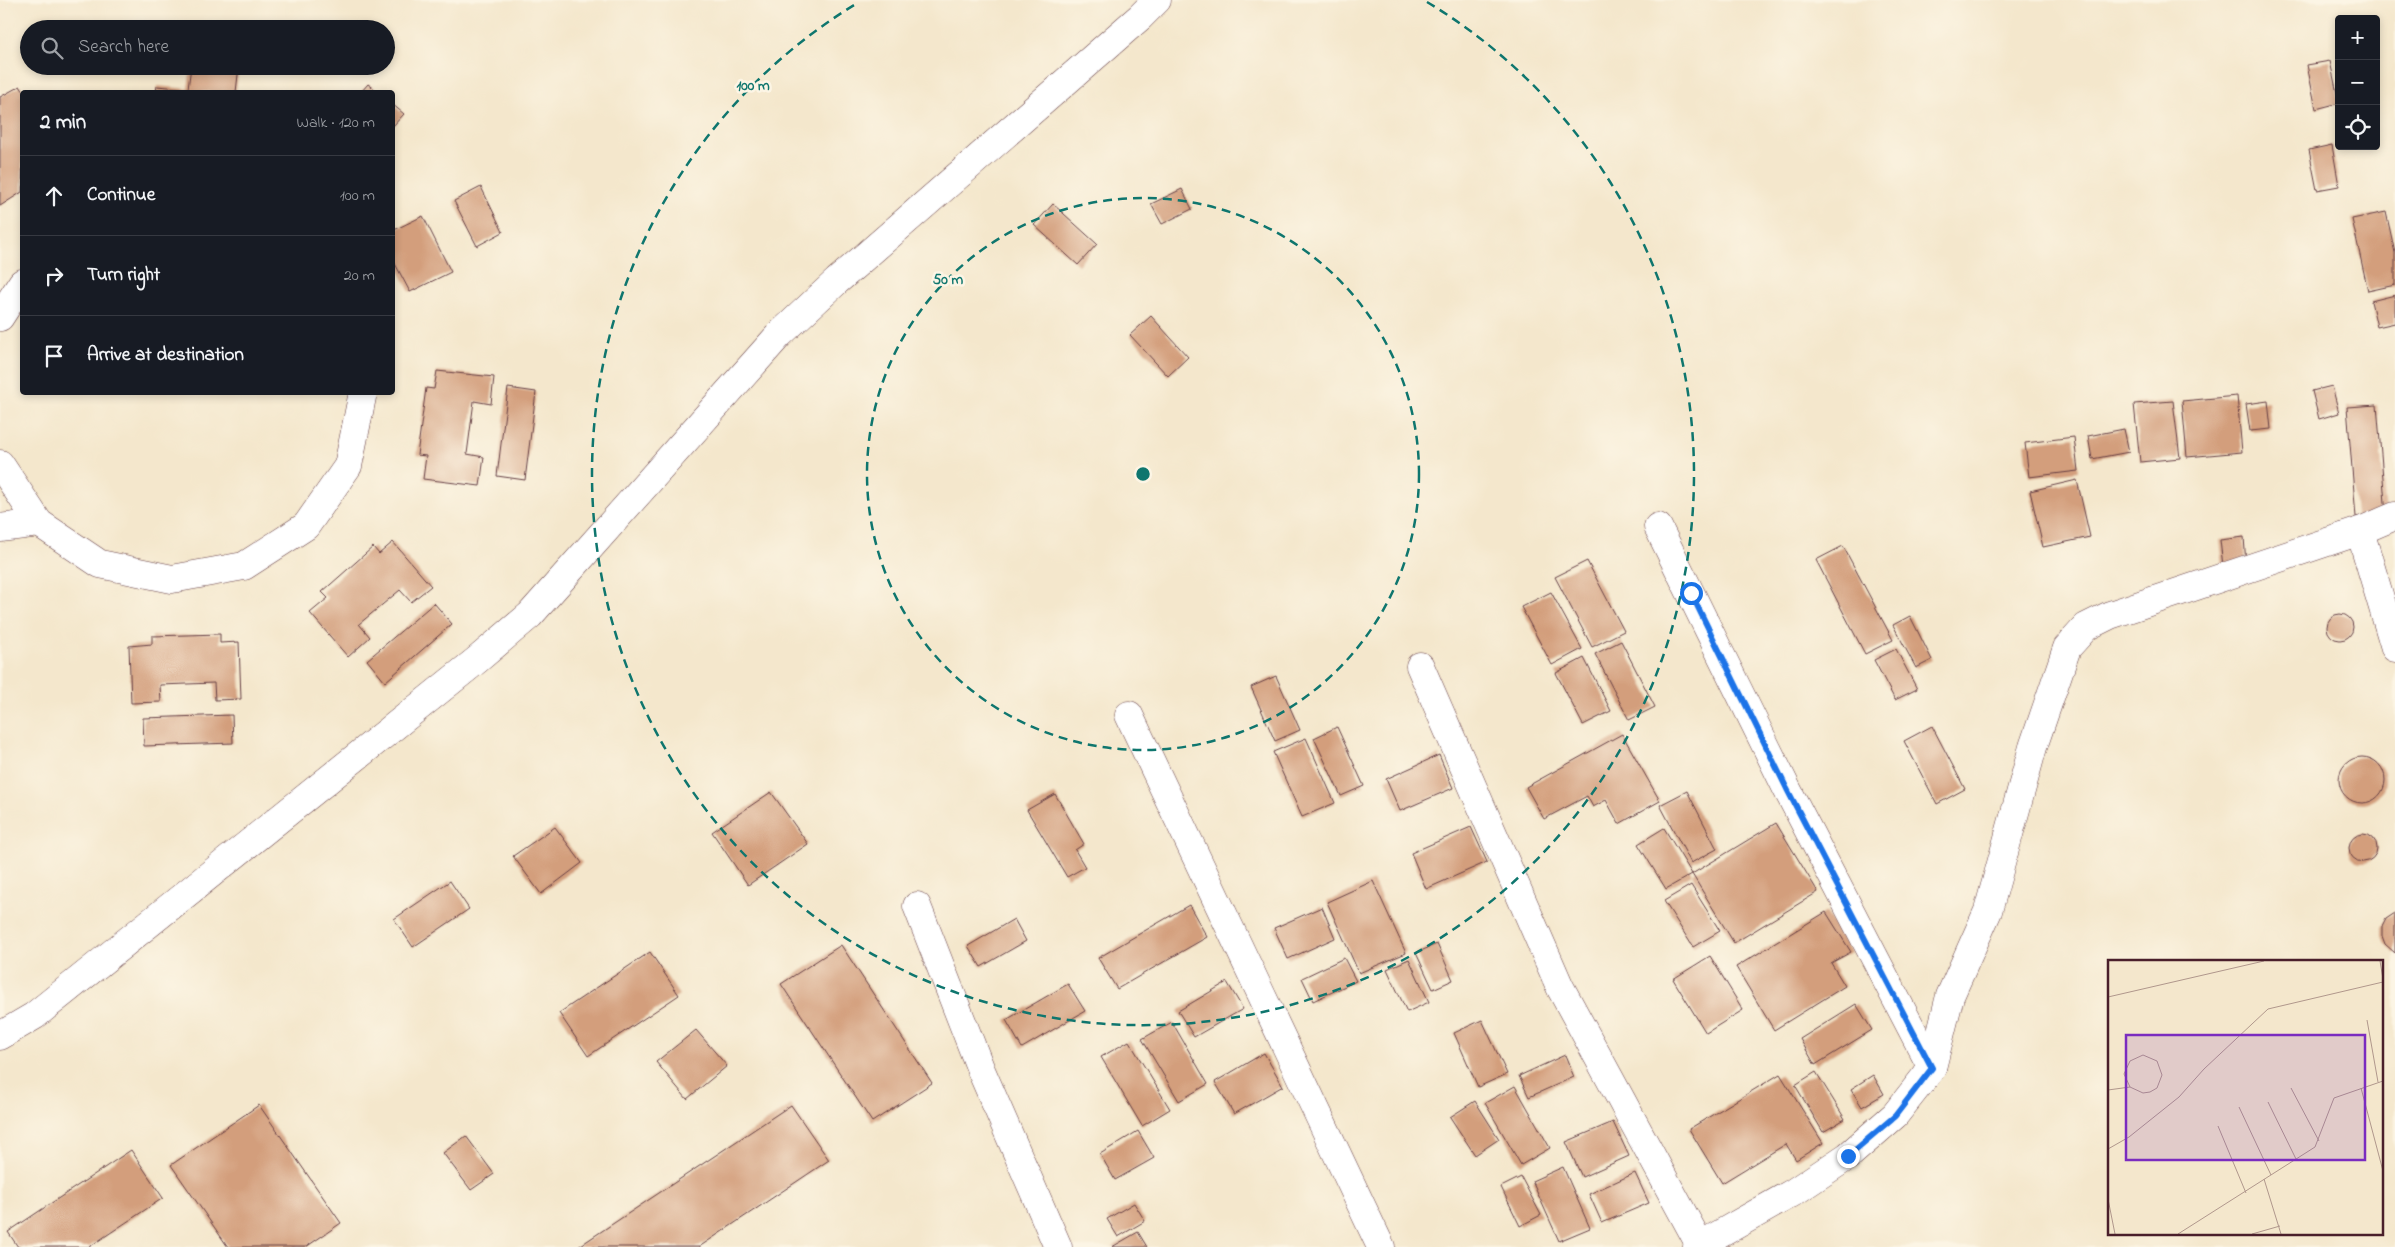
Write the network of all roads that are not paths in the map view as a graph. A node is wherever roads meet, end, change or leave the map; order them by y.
1 (1157, 0) edge
2 (20, 286) edge
3 (0, 316) edge
4 (362, 395) edge
5 (0, 464) edge
6 (2395, 516) edge
7 (39, 523) junction
8 (1658, 527) dead end
9 (0, 528) edge
10 (2360, 531) junction
11 (2395, 648) edge
12 (1420, 666) dead end
13 (1129, 715) dead end
14 (918, 906) dead end
15 (0, 1036) edge
16 (1932, 1068) junction
17 (1699, 1246) edge
18 (1058, 1247) edge
19 (1382, 1247) edge

1 - 15 street
2 - 3 street
4 - 7 street
5 - 7 street
6 - 10 street
7 - 9 street
8 - 16 street
10 - 11 street
10 - 16 street
12 - 17 street
13 - 19 street
14 - 18 street
16 - 17 street

